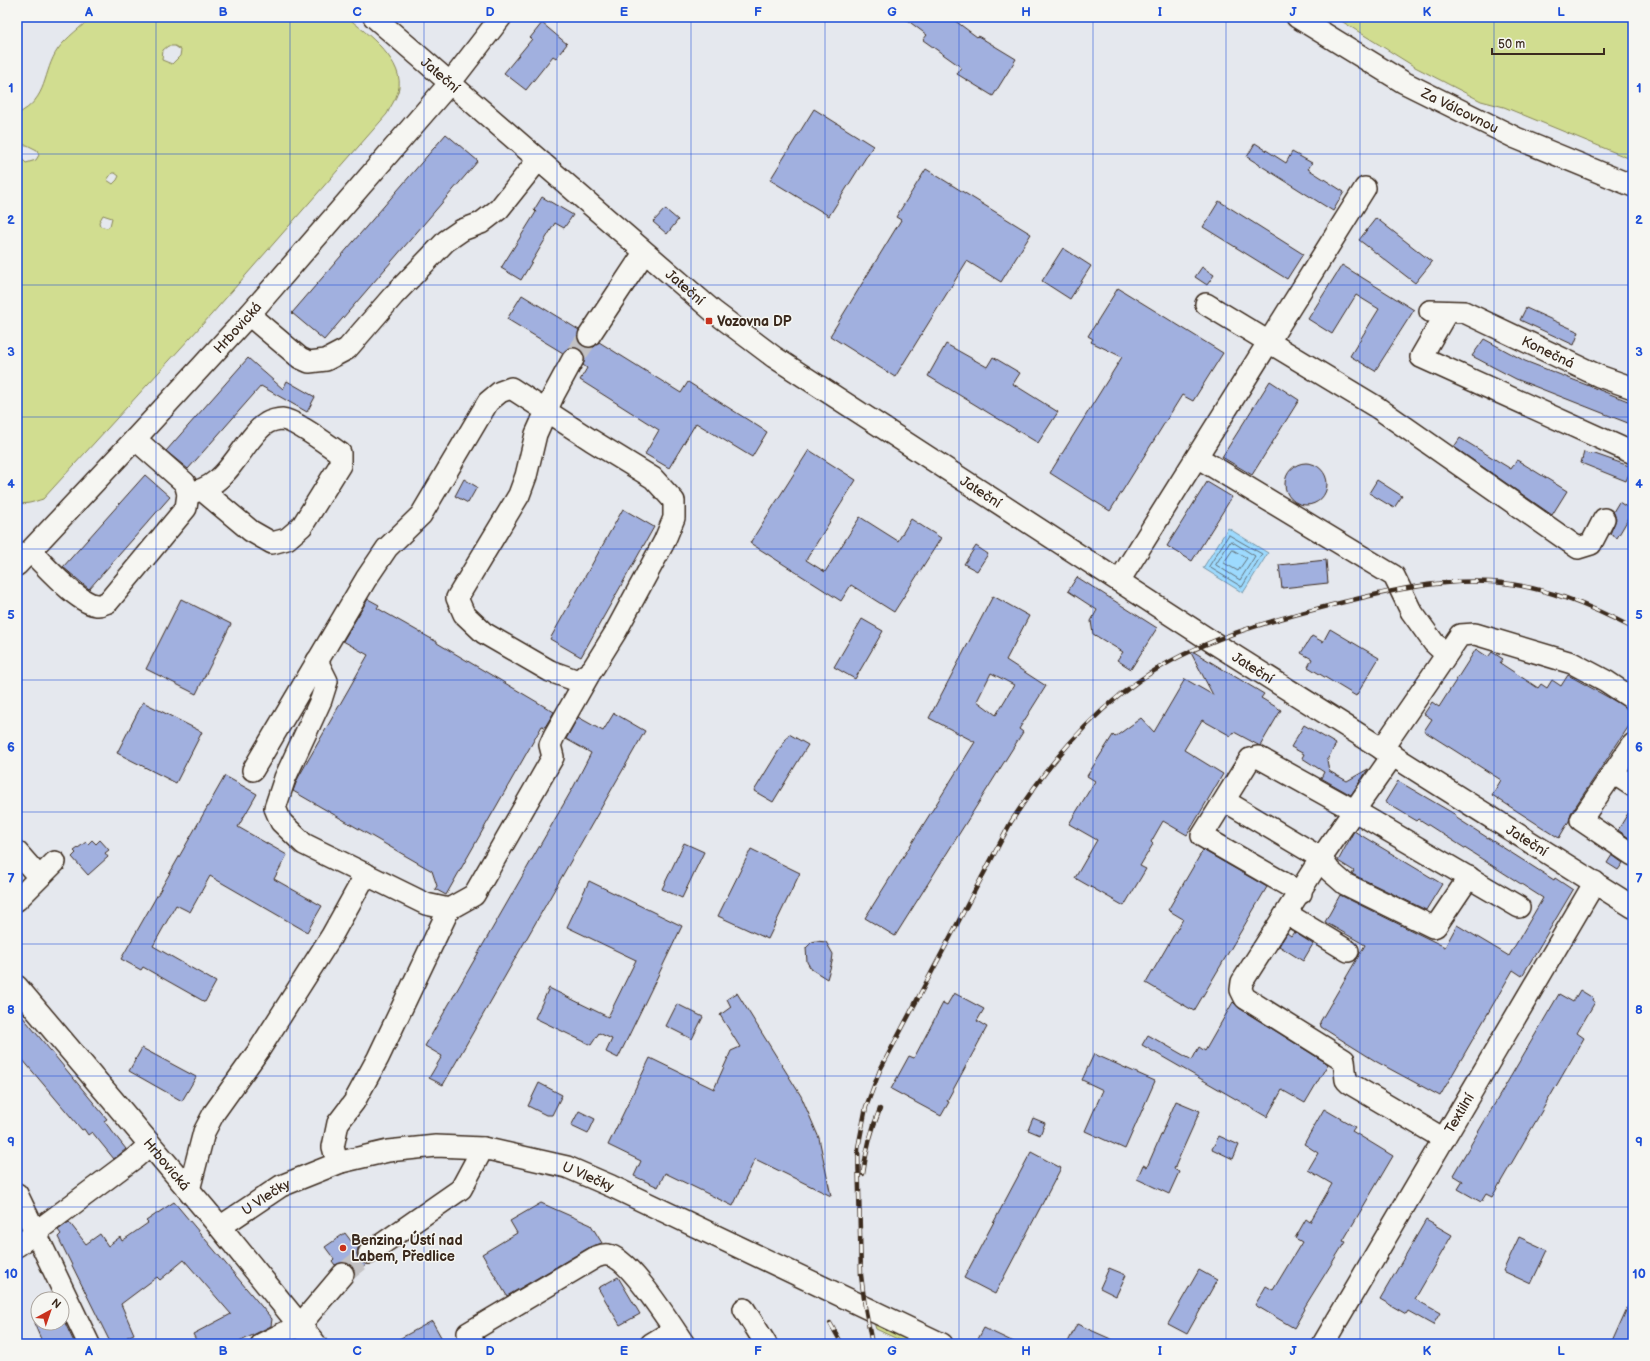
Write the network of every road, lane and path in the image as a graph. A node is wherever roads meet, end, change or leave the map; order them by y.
1 (374, 17) edge
2 (501, 17) edge
3 (1297, 17) edge
4 (450, 82) junction
5 (538, 160) junction
6 (1633, 186) edge
7 (1366, 188) dead end
8 (644, 253) junction
9 (1206, 304) dead end
10 (249, 315) junction
11 (589, 336) tunnel mouth
12 (1269, 342) junction
13 (573, 359) tunnel mouth
14 (1633, 388) edge
15 (547, 411) junction
16 (135, 439) junction
17 (1633, 453) edge
18 (1197, 457) junction
19 (195, 492) junction
20 (1604, 519) dead end
21 (22, 557) edge
22 (1119, 581) junction
23 (1446, 654) junction
24 (317, 661) junction
25 (592, 670) junction
26 (1633, 699) edge
27 (1633, 744) edge
28 (1388, 752) junction
29 (253, 770) dead end
30 (1614, 773) junction
31 (1633, 786) edge
32 (1225, 801) junction
33 (1355, 811) junction
34 (17, 852) edge
35 (1633, 855) edge
36 (1321, 858) junction
37 (55, 862) dead end
38 (366, 874) junction
39 (39, 877) junction
40 (1468, 877) junction
41 (1595, 882) junction
42 (1301, 893) junction
43 (17, 900) edge
44 (1633, 906) edge
45 (1518, 907) dead end
46 (449, 909) junction
47 (1287, 914) junction
48 (1348, 951) dead end
49 (17, 988) edge
50 (1444, 1139) junction
51 (149, 1144) junction
52 (484, 1148) junction
53 (341, 1162) junction
54 (188, 1190) junction
55 (17, 1194) edge
56 (220, 1227) junction
57 (36, 1232) junction
58 (17, 1246) edge
59 (370, 1253) tunnel mouth
60 (342, 1274) tunnel mouth
61 (744, 1309) dead end
62 (300, 1325) junction
63 (679, 1337) edge
64 (90, 1344) edge
65 (262, 1344) edge
66 (315, 1344) edge
67 (474, 1344) edge
68 (651, 1344) edge
69 (766, 1344) edge
70 (942, 1344) edge
71 (1323, 1344) edge

1 - 4 street, Jateční
2 - 4 street
3 - 6 street, Za Válcovnou
4 - 5 street, Jateční
4 - 10 street, Hrbovická
5 - 8 street, Jateční
5 - 10 street
7 - 12 street
8 - 11 street
8 - 22 street, Jateční
9 - 12 street
10 - 16 street, Hrbovická
12 - 18 street
12 - 20 street
13 - 15 street
14 - 17 street, Konečná
15 - 24 street
15 - 25 street
15 - 25 street
16 - 19 street
16 - 21 street, Hrbovická
18 - 22 street
18 - 23 street
19 - 19 street
19 - 21 street
22 - 28 street, Jateční
23 - 26 street
23 - 28 street
24 - 29 street
24 - 38 street
25 - 46 street
27 - 30 street
28 - 33 street
28 - 41 street, Jateční
30 - 31 street
30 - 35 street
32 - 33 street
32 - 36 street
32 - 42 street
33 - 36 street
33 - 40 street
34 - 39 street
36 - 40 street
36 - 42 street
37 - 39 street
38 - 46 street
38 - 54 street
39 - 43 street
40 - 45 street
41 - 44 street, Jateční
41 - 50 street, Textilní
42 - 47 street
46 - 53 street
47 - 48 street
47 - 50 street
49 - 51 main road, Hrbovická
50 - 71 street, Textilní
51 - 54 main road, Hrbovická
51 - 57 street
52 - 53 street, U Vlečky
52 - 59 street
52 - 70 street, U Vlečky
53 - 56 street, U Vlečky
54 - 56 main road, Hrbovická
55 - 57 street
56 - 62 main road, Hrbovická
57 - 58 street
57 - 64 street
60 - 62 street
61 - 69 street
62 - 65 street
62 - 66 main road, Hrbovická
63 - 67 street
63 - 68 street

